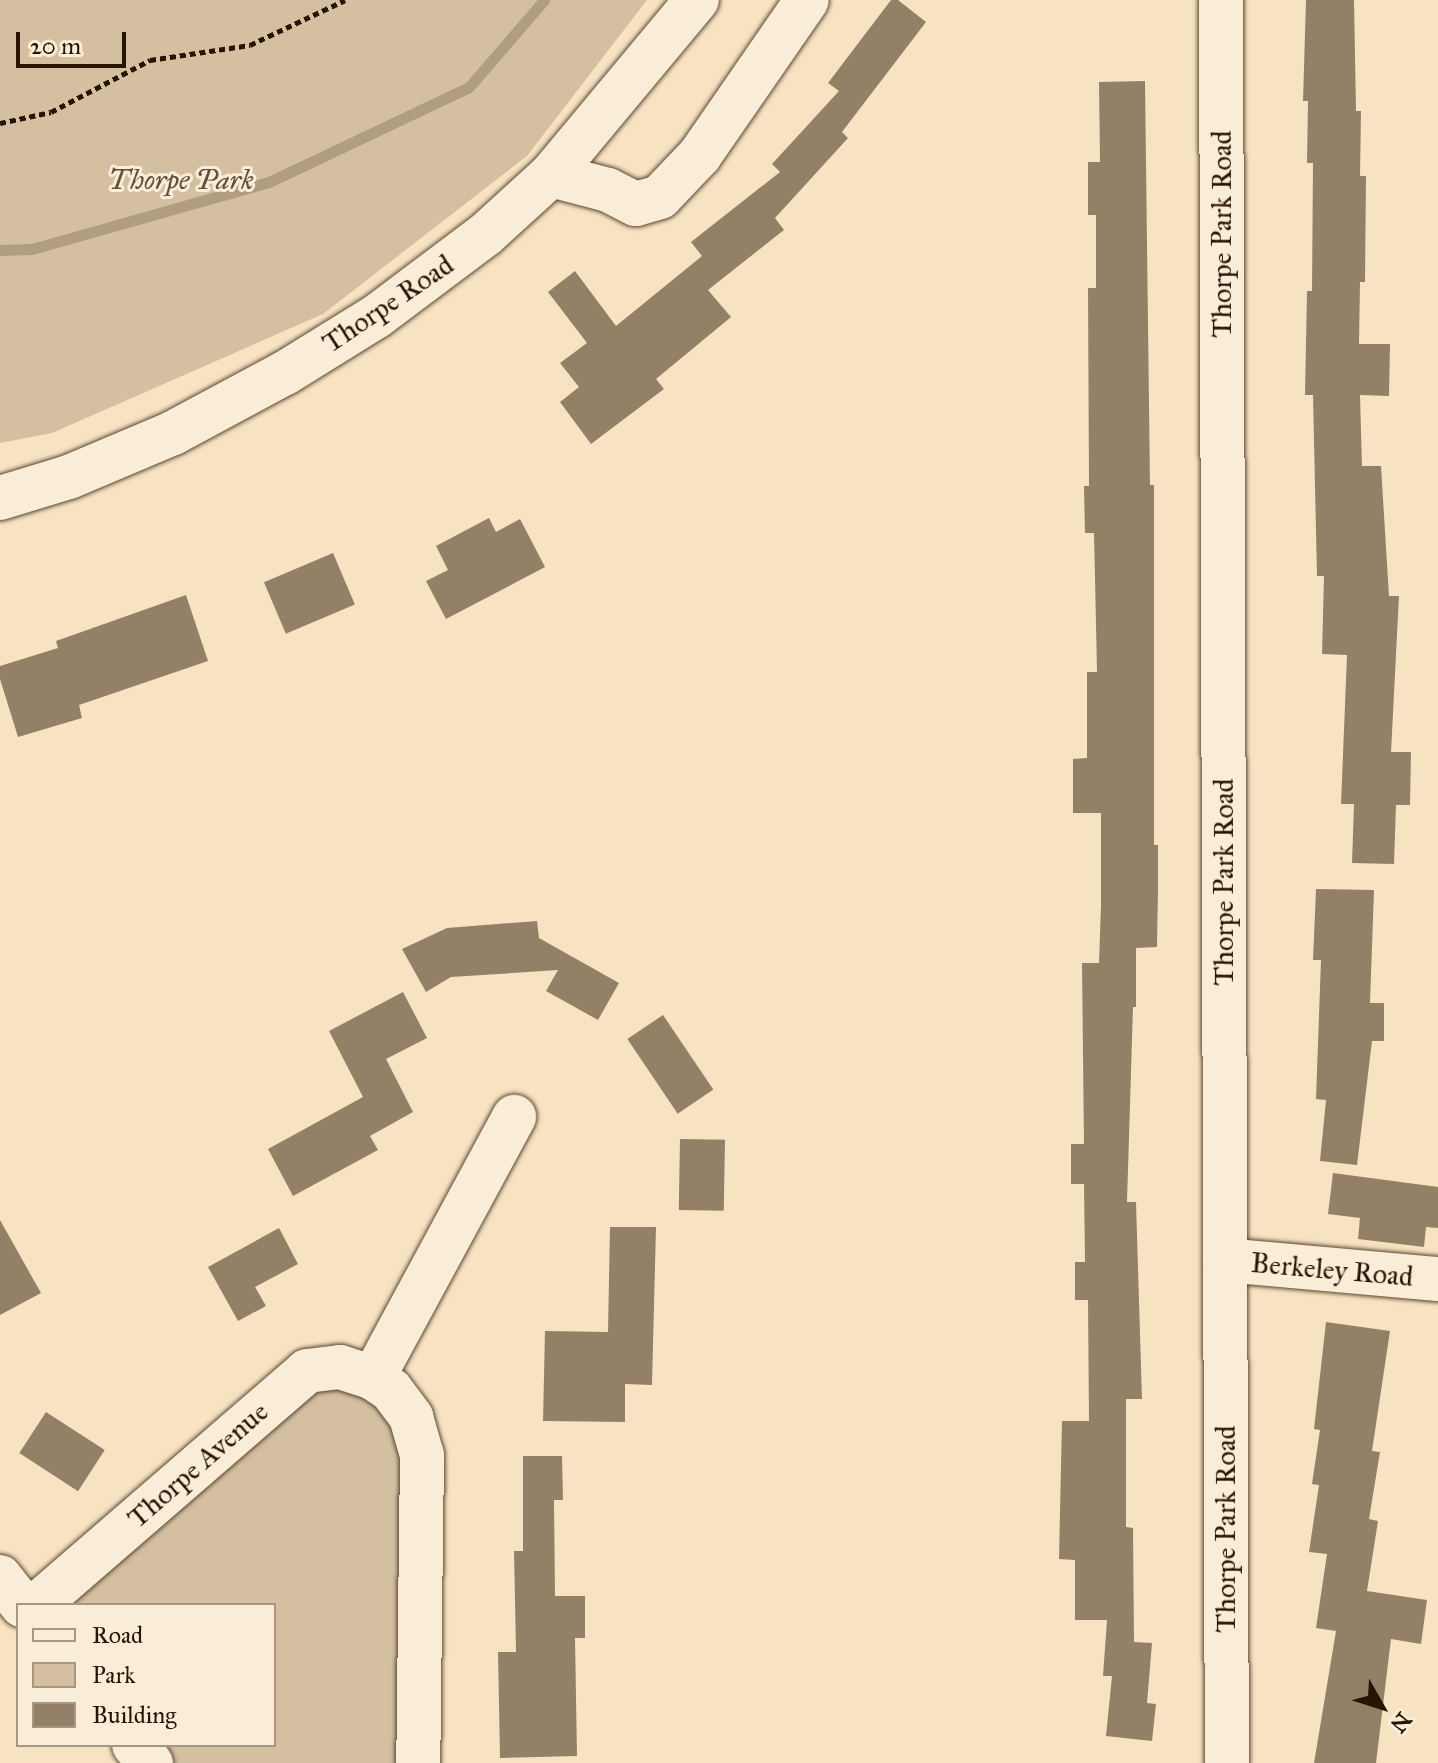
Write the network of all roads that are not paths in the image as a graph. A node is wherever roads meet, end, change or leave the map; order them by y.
1 (697, 0) edge
2 (807, 0) edge
3 (1221, 0) edge
4 (551, 175) junction
5 (0, 498) edge
6 (514, 1117) dead end
7 (1225, 1260) junction
8 (1438, 1279) edge
9 (373, 1378) junction
10 (0, 1577) edge
11 (20, 1603) edge
12 (39, 1603) edge
13 (136, 1747) edge
14 (151, 1763) edge
15 (418, 1763) edge
16 (1227, 1763) edge

1 - 4 street, Thorpe Road
2 - 4 street
3 - 7 street, Thorpe Park Road
4 - 5 street, Thorpe Road
6 - 9 street
7 - 8 street, Berkeley Road
7 - 16 street, Thorpe Park Road
9 - 12 street, Thorpe Avenue
9 - 15 street, Thorpe Avenue
10 - 11 street
13 - 14 street

